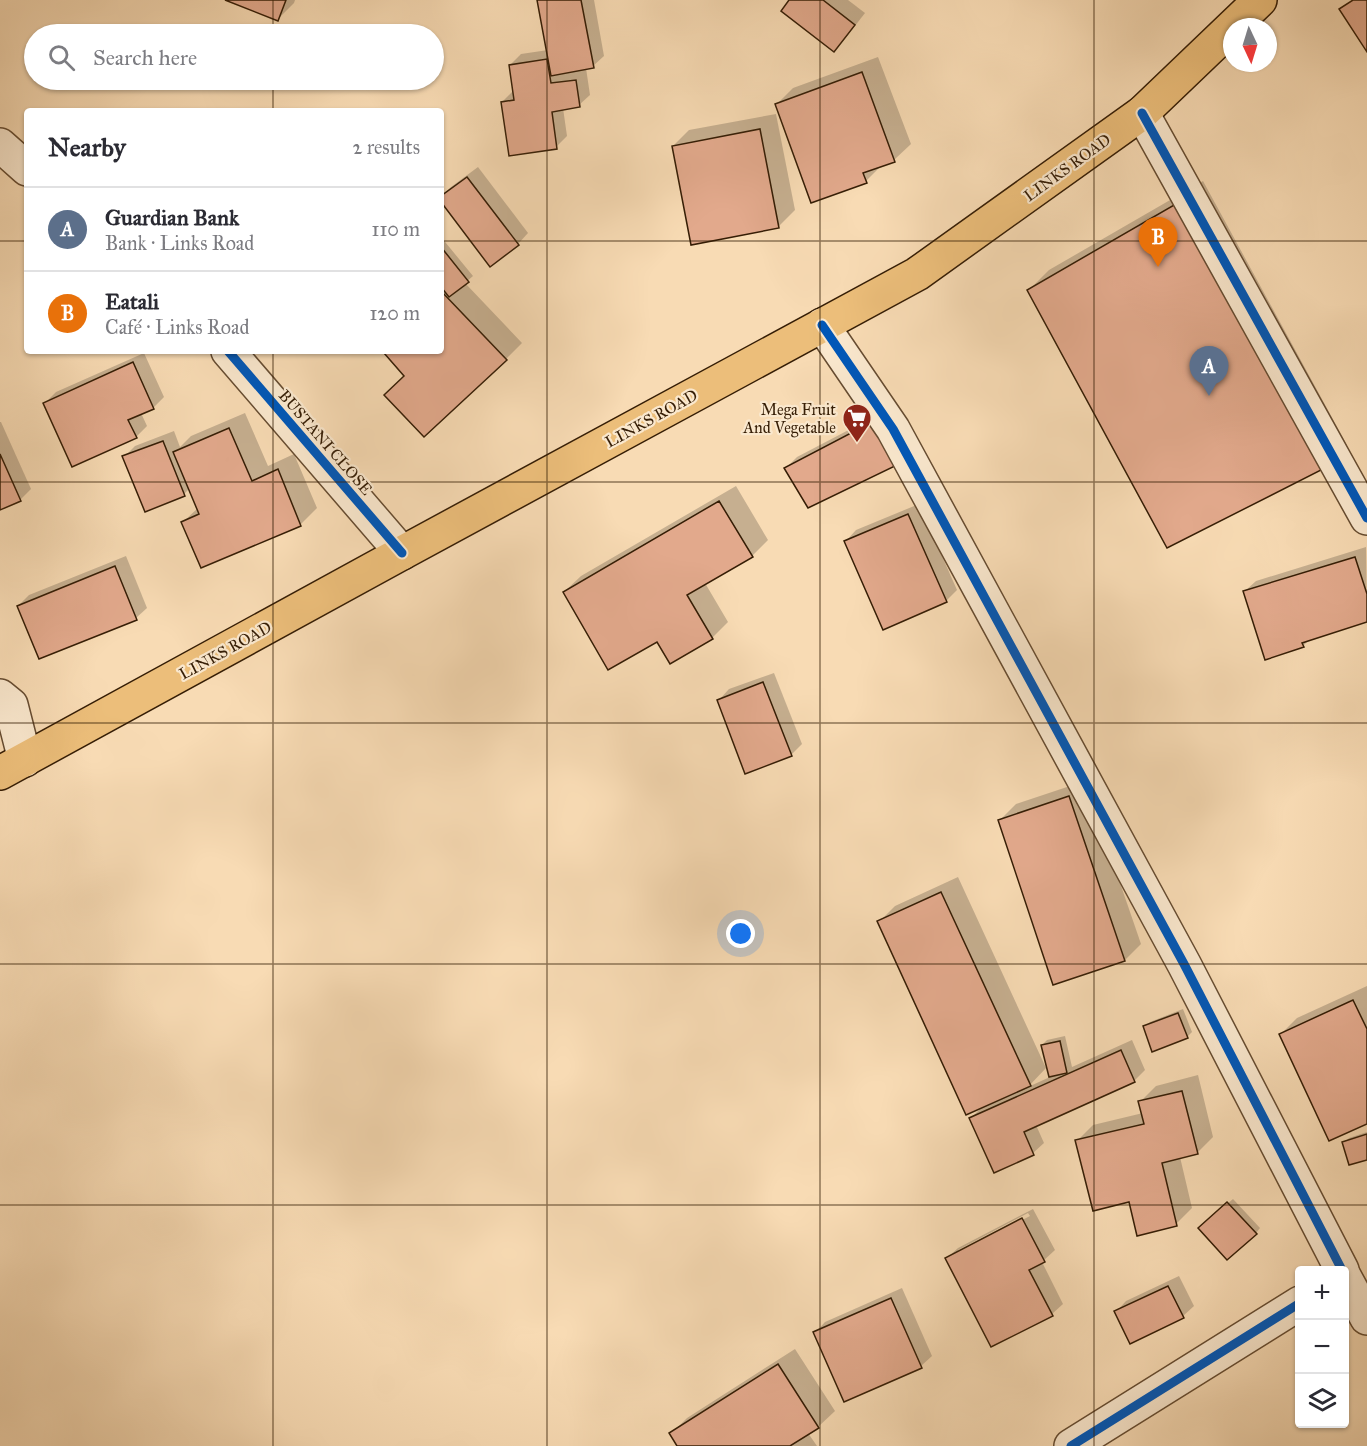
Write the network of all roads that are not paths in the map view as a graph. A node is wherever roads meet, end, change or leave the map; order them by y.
1 (1260, 0) edge
2 (1142, 113) junction
3 (0, 145) edge
4 (24, 166) edge
5 (822, 325) junction
6 (231, 354) edge
7 (1367, 518) edge
8 (402, 553) junction
9 (0, 696) edge
10 (12, 767) edge
11 (1340, 1266) edge
12 (1349, 1285) edge
13 (1295, 1306) edge
14 (1367, 1318) edge
15 (1071, 1446) edge

1 - 2 main road, LINKS ROAD
2 - 5 main road, LINKS ROAD
2 - 7 street
3 - 4 street
5 - 8 main road, LINKS ROAD
5 - 11 street
6 - 8 street, BUSTANI CLOSE
8 - 10 main road, LINKS ROAD
9 - 10 street
12 - 14 street
13 - 15 street

